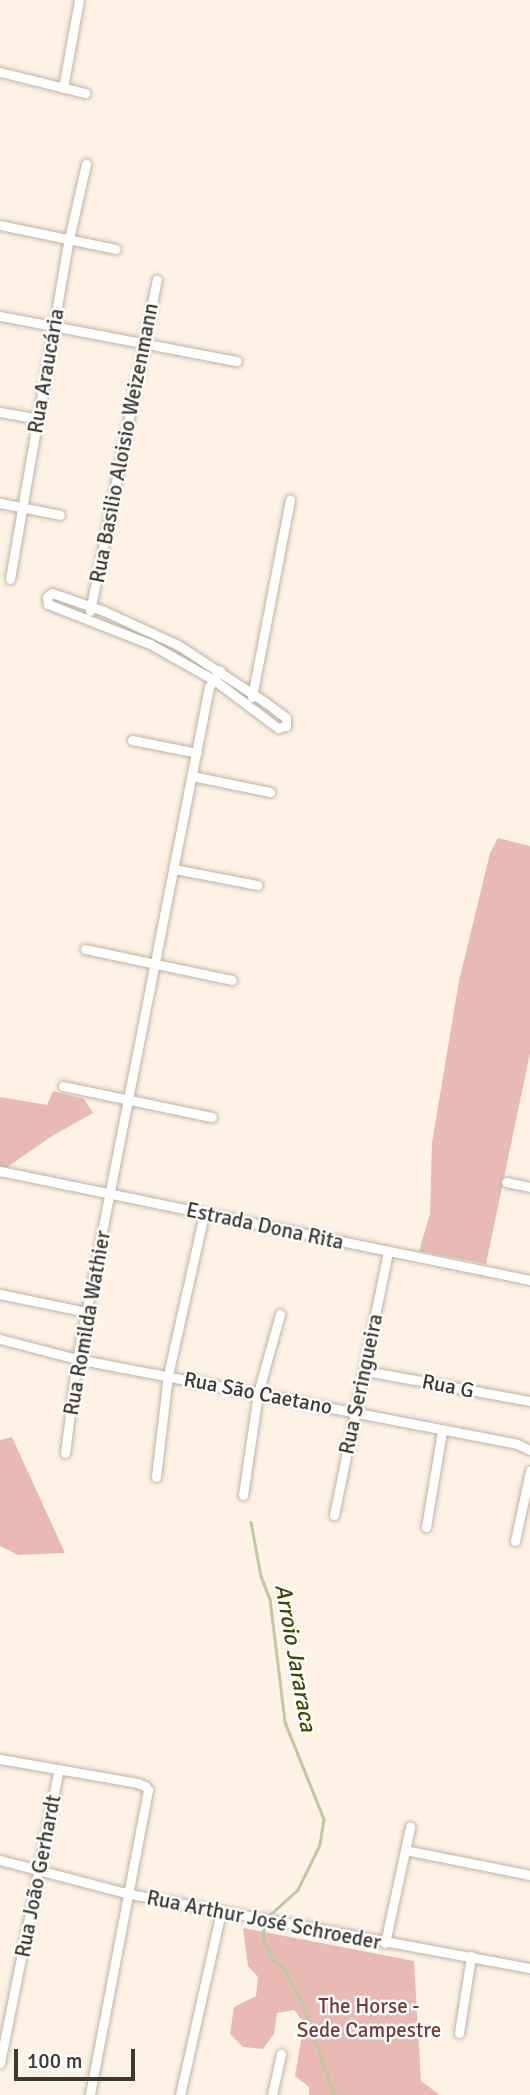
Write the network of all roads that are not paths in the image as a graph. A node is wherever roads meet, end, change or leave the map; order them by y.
1 (79, 0) edge
2 (0, 72) edge
3 (63, 88) junction
4 (85, 93) dead end
5 (86, 164) dead end
6 (0, 225) edge
7 (69, 239) junction
8 (116, 249) dead end
9 (157, 280) dead end
10 (0, 316) edge
11 (54, 326) junction
12 (142, 343) junction
13 (237, 361) dead end
14 (0, 412) edge
15 (38, 419) junction
16 (290, 500) dead end
17 (0, 503) edge
18 (23, 508) junction
19 (60, 515) dead end
20 (10, 579) dead end
21 (92, 606) junction
22 (87, 617) junction
23 (220, 670) junction
24 (214, 681) junction
25 (254, 694) junction
26 (247, 704) junction
27 (132, 740) dead end
28 (197, 753) junction
29 (192, 776) junction
30 (271, 792) dead end
31 (174, 869) junction
32 (257, 885) dead end
33 (85, 949) dead end
34 (156, 964) junction
35 (232, 980) dead end
36 (63, 1086) dead end
37 (130, 1100) junction
38 (212, 1117) dead end
39 (0, 1171) edge
40 (506, 1182) dead end
41 (530, 1187) edge
42 (111, 1194) junction
43 (204, 1214) junction
44 (387, 1252) junction
45 (530, 1280) edge
46 (0, 1294) edge
47 (87, 1312) junction
48 (280, 1314) dead end
49 (0, 1339) edge
50 (77, 1359) junction
51 (366, 1371) junction
52 (169, 1375) junction
53 (258, 1393) junction
54 (530, 1401) edge
55 (355, 1412) junction
56 (442, 1432) junction
57 (530, 1450) edge
58 (65, 1453) dead end
59 (530, 1471) edge
60 (156, 1477) dead end
61 (243, 1495) dead end
62 (334, 1515) dead end
63 (426, 1527) dead end
64 (514, 1541) dead end
65 (0, 1759) edge
66 (58, 1772) junction
67 (410, 1827) dead end
68 (405, 1850) junction
69 (0, 1860) edge
70 (39, 1869) junction
71 (530, 1875) edge
72 (130, 1894) junction
73 (221, 1911) junction
74 (385, 1943) junction
75 (471, 1956) junction
76 (530, 1968) edge
77 (459, 2033) dead end
78 (281, 2054) dead end
79 (0, 2063) edge
80 (90, 2095) edge
81 (180, 2095) edge
82 (272, 2095) edge

1 - 3 street
2 - 3 street
3 - 4 street
5 - 7 street, Rua Araucária
6 - 7 street
7 - 8 street
7 - 11 street, Rua Araucária
9 - 12 street, Rua Basilio Aloisio Weizenmann
10 - 11 street
11 - 12 street
11 - 15 street, Rua Araucária
12 - 13 street
12 - 21 street, Rua Basilio Aloisio Weizenmann
14 - 15 street
15 - 18 street, Rua Araucária
16 - 25 street
17 - 18 street
18 - 19 street
18 - 20 street, Rua Araucária
21 - 22 street, Rua Basilio Aloisio Weizenmann
21 - 22 street
21 - 23 street
22 - 24 street
23 - 24 street, Rua Romilda Wathier
23 - 25 street
24 - 26 street
24 - 28 street, Rua Romilda Wathier
25 - 26 street
25 - 26 street
27 - 28 street
28 - 29 street, Rua Romilda Wathier
29 - 30 street
29 - 31 street, Rua Romilda Wathier
31 - 32 street
31 - 34 street, Rua Romilda Wathier
33 - 34 street
34 - 35 street
34 - 37 street, Rua Romilda Wathier
36 - 37 street
37 - 38 street
37 - 42 street, Rua Romilda Wathier
39 - 42 street, Estrada Dona Rita
40 - 41 street
42 - 43 street, Estrada Dona Rita
42 - 47 street, Rua Romilda Wathier
43 - 44 street, Estrada Dona Rita
43 - 52 street
44 - 45 street, Estrada Dona Rita
44 - 51 street, Rua Seringueira
46 - 47 street
47 - 50 street, Rua Romilda Wathier
48 - 53 street
49 - 50 street, Rua São Caetano
50 - 52 street, Rua São Caetano
50 - 58 street, Rua Romilda Wathier
51 - 54 street, Rua G
51 - 55 street, Rua Seringueira
52 - 53 street, Rua São Caetano
52 - 60 street
53 - 55 street, Rua São Caetano
53 - 61 street
55 - 56 street, Rua São Caetano
55 - 62 street, Rua Seringueira
56 - 57 street, Rua São Caetano
56 - 63 street
59 - 64 street
65 - 66 street
66 - 70 street, Rua João Gerhardt
66 - 72 street
67 - 68 street
68 - 71 street
68 - 74 street
69 - 70 street, Rua Arthur José Schroeder
70 - 72 street, Rua Arthur José Schroeder
70 - 79 street, Rua João Gerhardt
72 - 73 street, Rua Arthur José Schroeder
72 - 80 street
73 - 74 street, Rua Arthur José Schroeder
73 - 81 street
74 - 75 street, Rua Arthur José Schroeder
75 - 76 street, Rua Arthur José Schroeder
75 - 77 street
78 - 82 street

